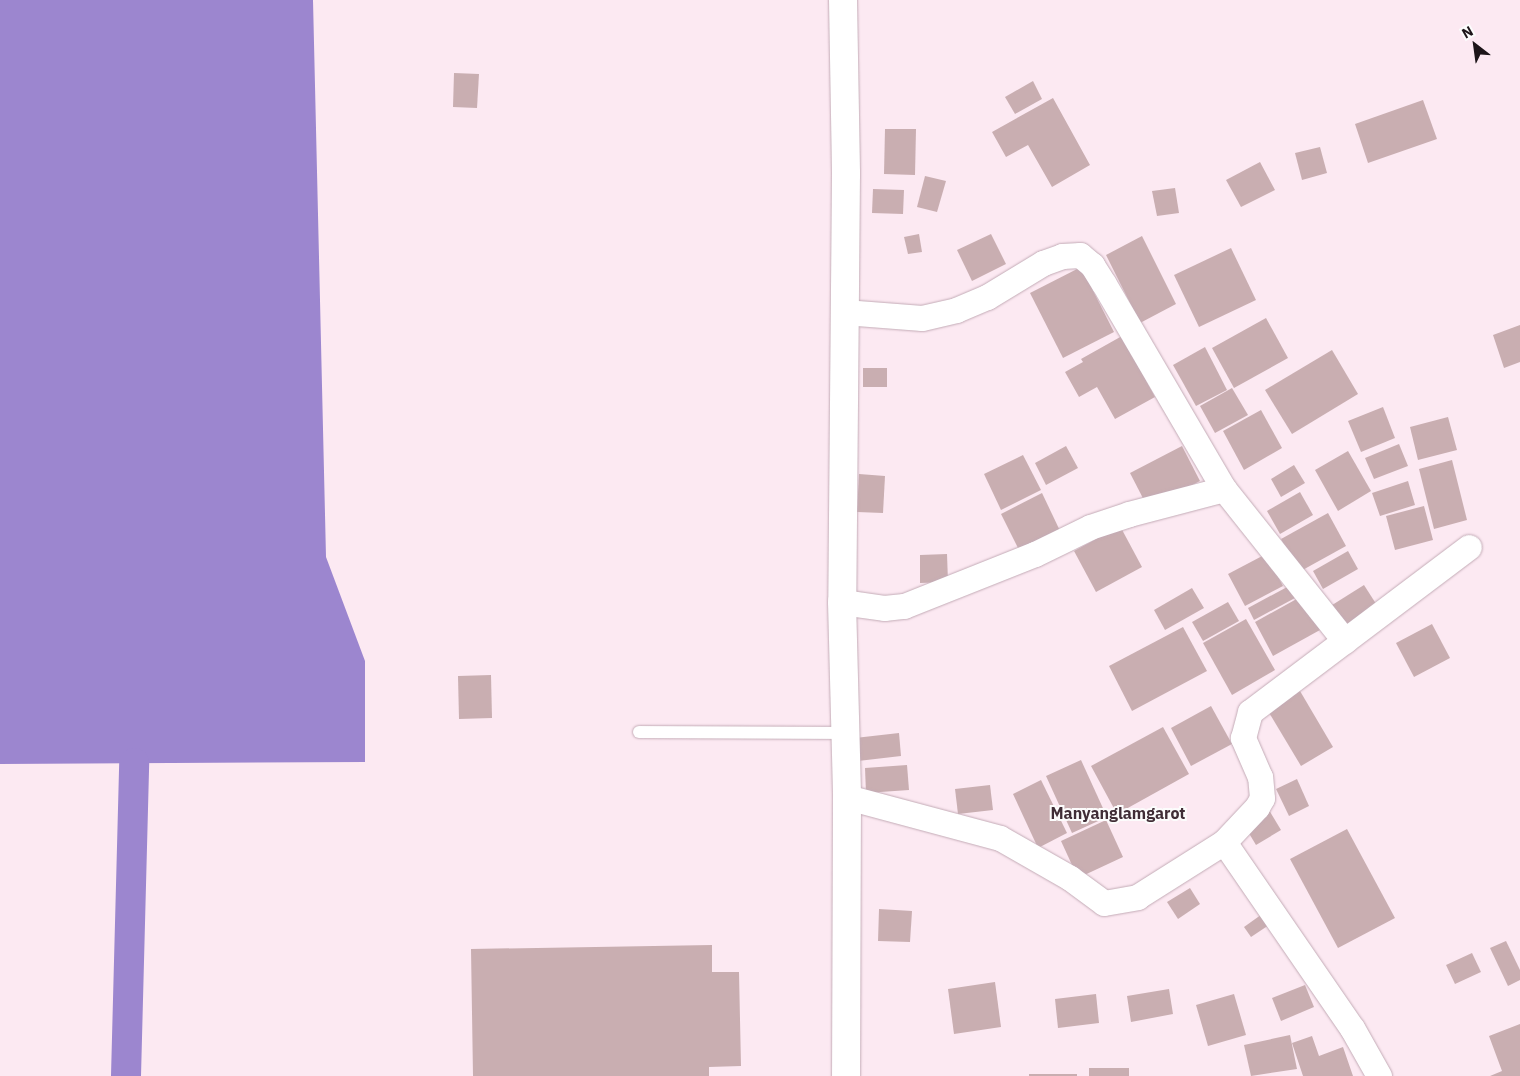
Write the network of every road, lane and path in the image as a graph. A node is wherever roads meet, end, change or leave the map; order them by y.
1 (843, 0) edge
2 (844, 312) junction
3 (1224, 489) junction
4 (1468, 547) dead end
5 (842, 602) junction
6 (1345, 641) junction
7 (639, 732) dead end
8 (846, 733) junction
9 (847, 797) junction
10 (1224, 842) junction
11 (846, 1076) edge
12 (1379, 1076) edge

1 - 2 street
2 - 3 street
2 - 5 street
3 - 5 street
3 - 6 street
4 - 6 street
5 - 8 street
6 - 10 street
7 - 8 lane
8 - 9 street
9 - 10 street
9 - 11 street
10 - 12 street

